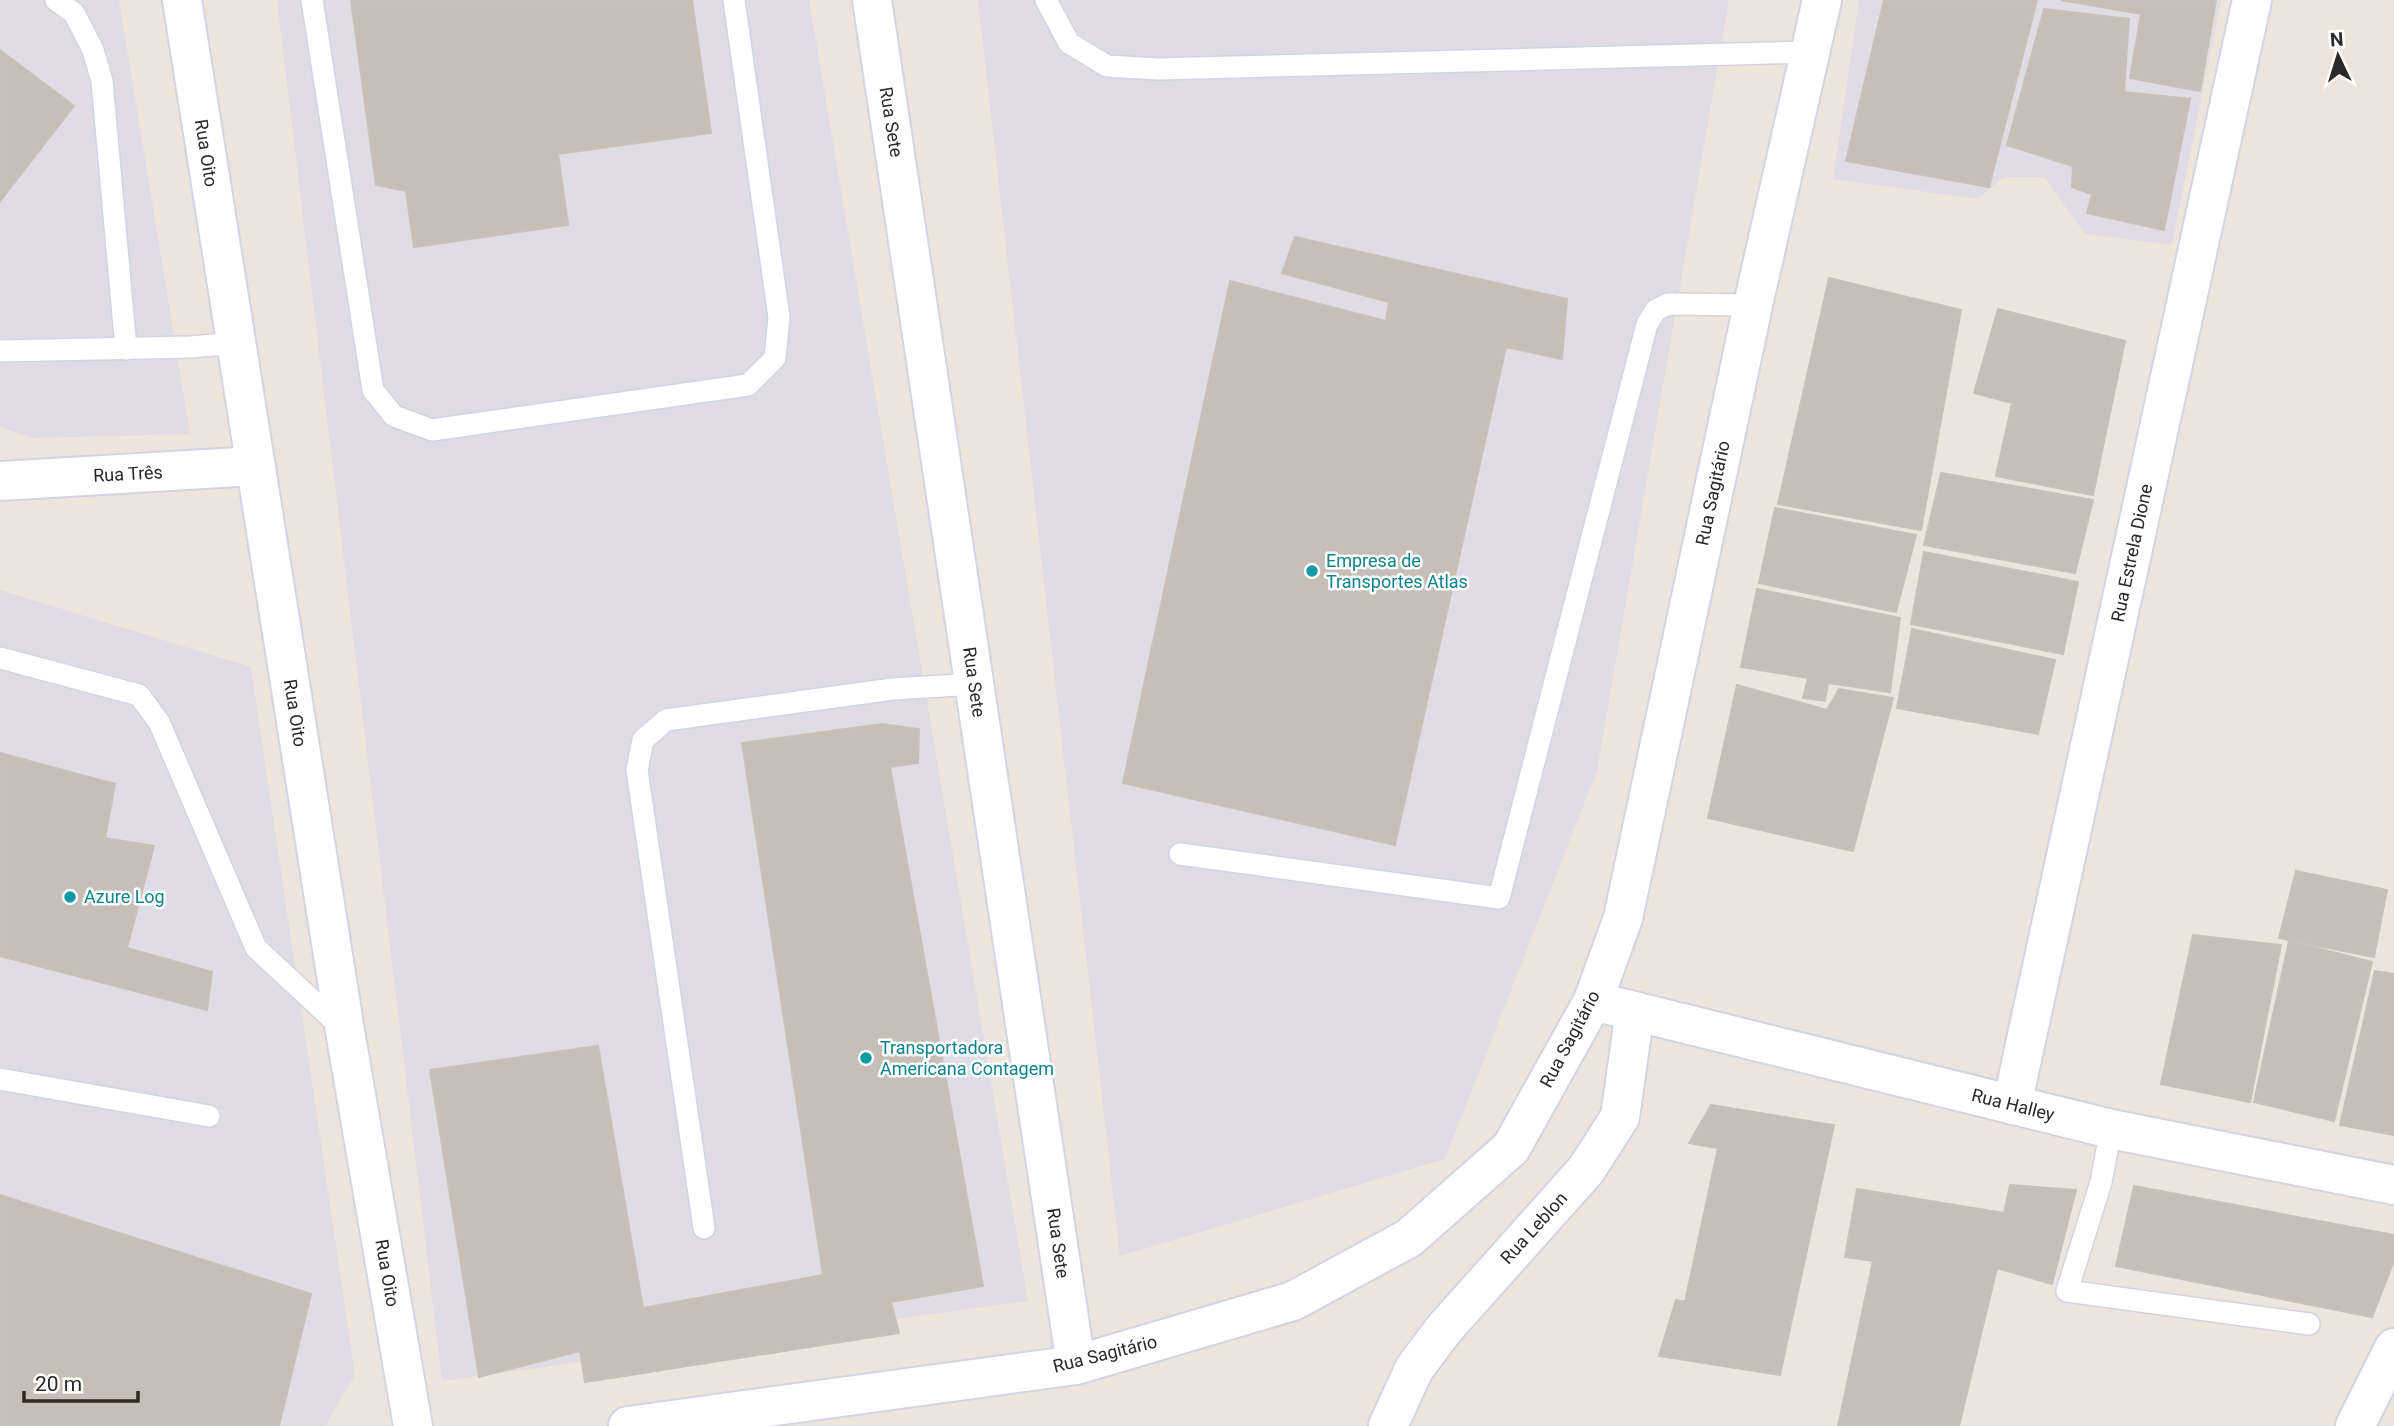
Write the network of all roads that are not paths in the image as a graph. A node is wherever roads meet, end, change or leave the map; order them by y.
1 (56, 0) edge
2 (181, 0) edge
3 (312, 0) edge
4 (734, 0) edge
5 (872, 0) edge
6 (1046, 0) edge
7 (1822, 0) edge
8 (2252, 0) edge
9 (1810, 51) junction
10 (1753, 305) junction
11 (236, 343) junction
12 (126, 349) junction
13 (0, 351) edge
14 (256, 466) junction
15 (0, 481) edge
16 (0, 658) edge
17 (975, 684) junction
18 (1180, 853) dead end
19 (1593, 1001) junction
20 (1635, 1011) junction
21 (345, 1031) junction
22 (0, 1079) edge
23 (2012, 1105) junction
24 (209, 1116) dead end
25 (2111, 1129) junction
26 (2394, 1185) edge
27 (704, 1228) dead end
28 (2309, 1324) dead end
29 (2394, 1348) edge
30 (1076, 1365) junction
31 (413, 1426) edge
32 (628, 1426) edge
33 (1388, 1426) edge
34 (2355, 1426) edge

1 - 12 lane
2 - 11 street, Rua Oito
3 - 4 lane
5 - 17 street, Rua Sete
6 - 9 lane
7 - 9 street, Rua Sagitário
8 - 23 street, Rua Estrela Dione
9 - 10 street, Rua Sagitário
10 - 18 lane
10 - 19 street, Rua Sagitário
11 - 12 lane
11 - 14 street, Rua Oito
12 - 13 lane
14 - 15 street, Rua Três
14 - 21 street, Rua Oito
16 - 21 lane
17 - 27 lane
17 - 30 street, Rua Sete
19 - 20 street, Rua Halley
19 - 30 street, Rua Sagitário
20 - 23 street, Rua Halley
20 - 33 street, Rua Leblon
21 - 31 street, Rua Oito
22 - 24 lane
23 - 25 street, Rua Halley
25 - 26 street, Rua Halley
25 - 28 lane
29 - 34 street
30 - 32 street, Rua Sagitário

